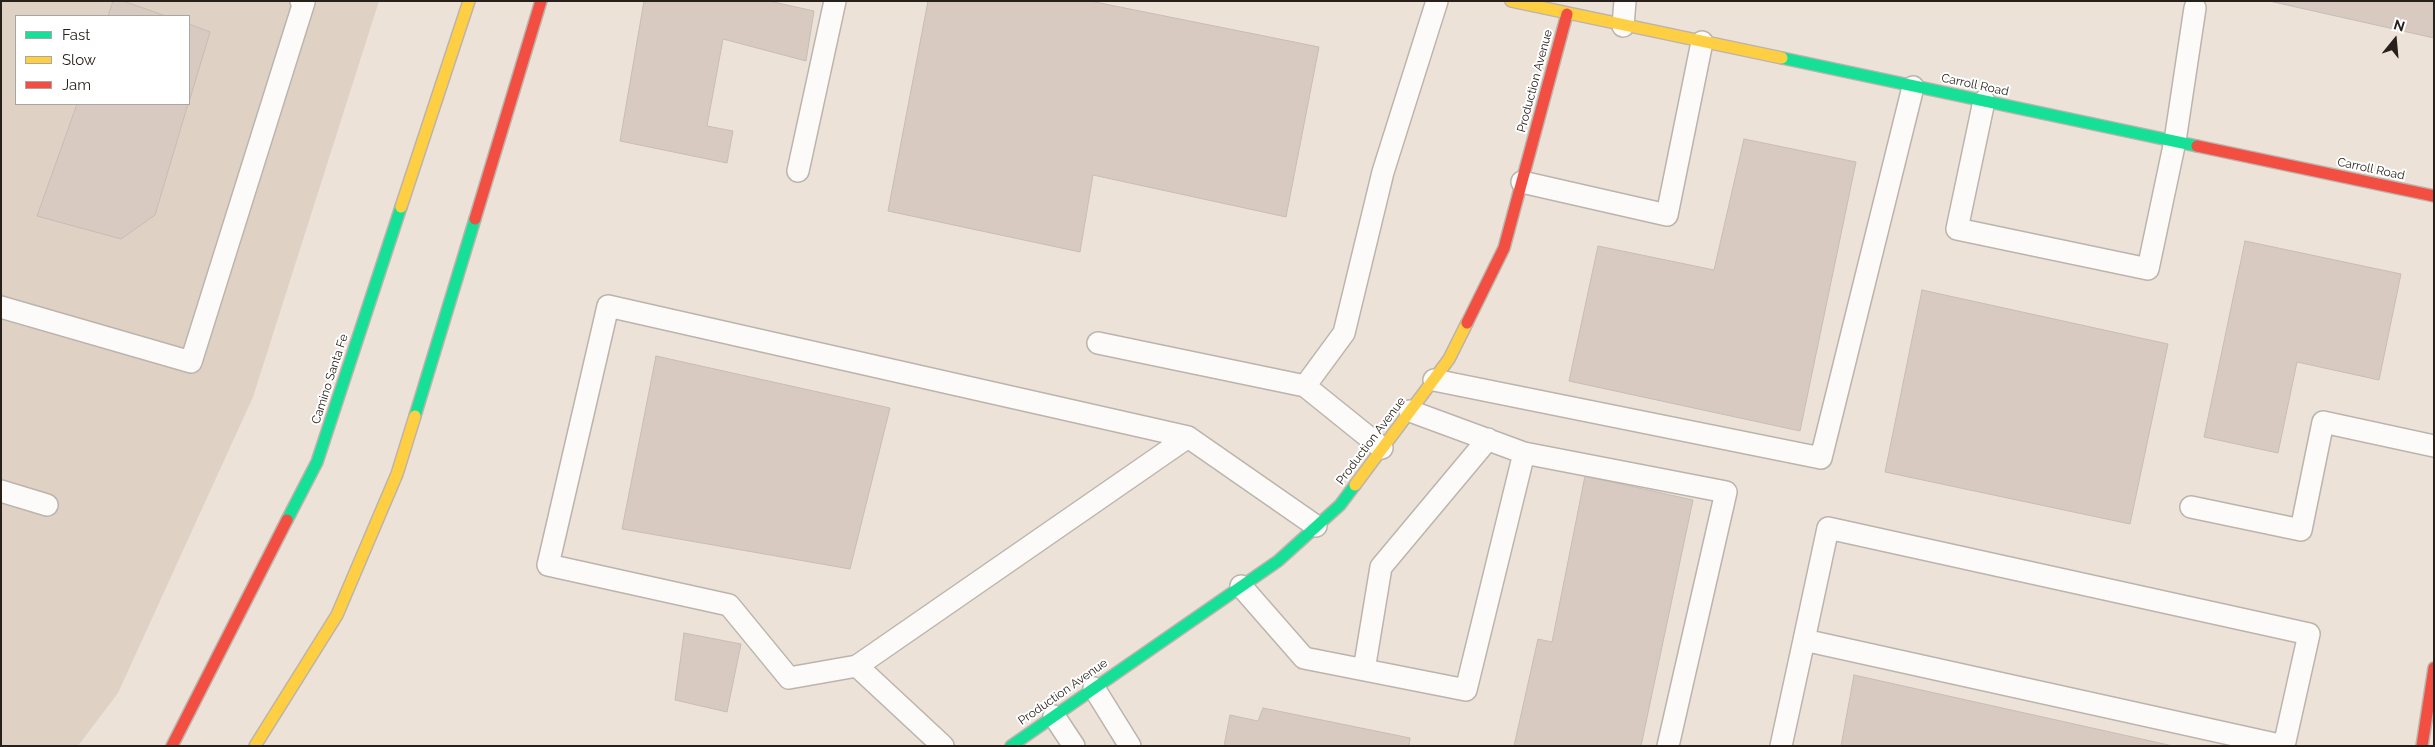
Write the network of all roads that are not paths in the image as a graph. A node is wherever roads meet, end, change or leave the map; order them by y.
1 (300, 1) edge
2 (469, 1) edge
3 (540, 1) edge
4 (835, 1) edge
5 (1437, 1) edge
6 (1625, 1) edge
7 (1519, 2) edge
8 (2195, 8) dead end
9 (1567, 14) junction
10 (1623, 26) junction
11 (1702, 42) junction
12 (1913, 86) junction
13 (1984, 101) junction
14 (2175, 141) junction
15 (798, 172) dead end
16 (1522, 182) junction
17 (2434, 196) edge
18 (1, 307) edge
19 (1098, 343) dead end
20 (1434, 380) junction
21 (1305, 386) junction
22 (1410, 412) junction
23 (1188, 437) junction
24 (1488, 440) junction
25 (2434, 446) edge
26 (1382, 448) junction
27 (1524, 453) junction
28 (1, 491) edge
29 (47, 505) dead end
30 (2191, 508) dead end
31 (1316, 526) junction
32 (1241, 586) junction
33 (1804, 640) junction
34 (857, 666) junction
35 (2434, 668) edge
36 (1364, 670) junction
37 (1094, 688) junction
38 (1054, 716) junction
39 (172, 746) edge
40 (255, 746) edge
41 (943, 746) edge
42 (1011, 746) edge
43 (1074, 746) edge
44 (1130, 746) edge
45 (1668, 746) edge
46 (1781, 746) edge
47 (2284, 746) edge
48 (2422, 746) edge

1 - 18 lane
2 - 39 main road, Camino Santa Fe
3 - 40 main road
4 - 15 lane
5 - 21 lane
6 - 10 lane
7 - 9 main road, Carroll Road
8 - 14 lane
9 - 10 main road, Carroll Road
9 - 16 main road, Production Avenue
10 - 11 main road, Carroll Road
11 - 12 main road, Carroll Road
11 - 16 lane
12 - 13 main road, Carroll Road
12 - 20 lane
13 - 14 main road, Carroll Road
13 - 14 lane
14 - 17 main road, Carroll Road
16 - 20 main road, Production Avenue
19 - 21 lane
20 - 22 main road, Production Avenue
21 - 26 lane
22 - 24 lane
22 - 26 main road, Production Avenue
23 - 31 lane
23 - 34 lane
23 - 34 lane
24 - 27 lane
24 - 36 lane
25 - 30 lane
26 - 31 main road, Production Avenue
27 - 36 lane
27 - 45 lane
28 - 29 lane
31 - 32 main road, Production Avenue
32 - 36 lane
32 - 37 main road, Production Avenue
33 - 46 lane
33 - 47 lane
33 - 47 lane
34 - 41 lane
35 - 48 main road
37 - 38 main road, Production Avenue
37 - 44 lane
38 - 42 main road, Production Avenue
38 - 43 lane

